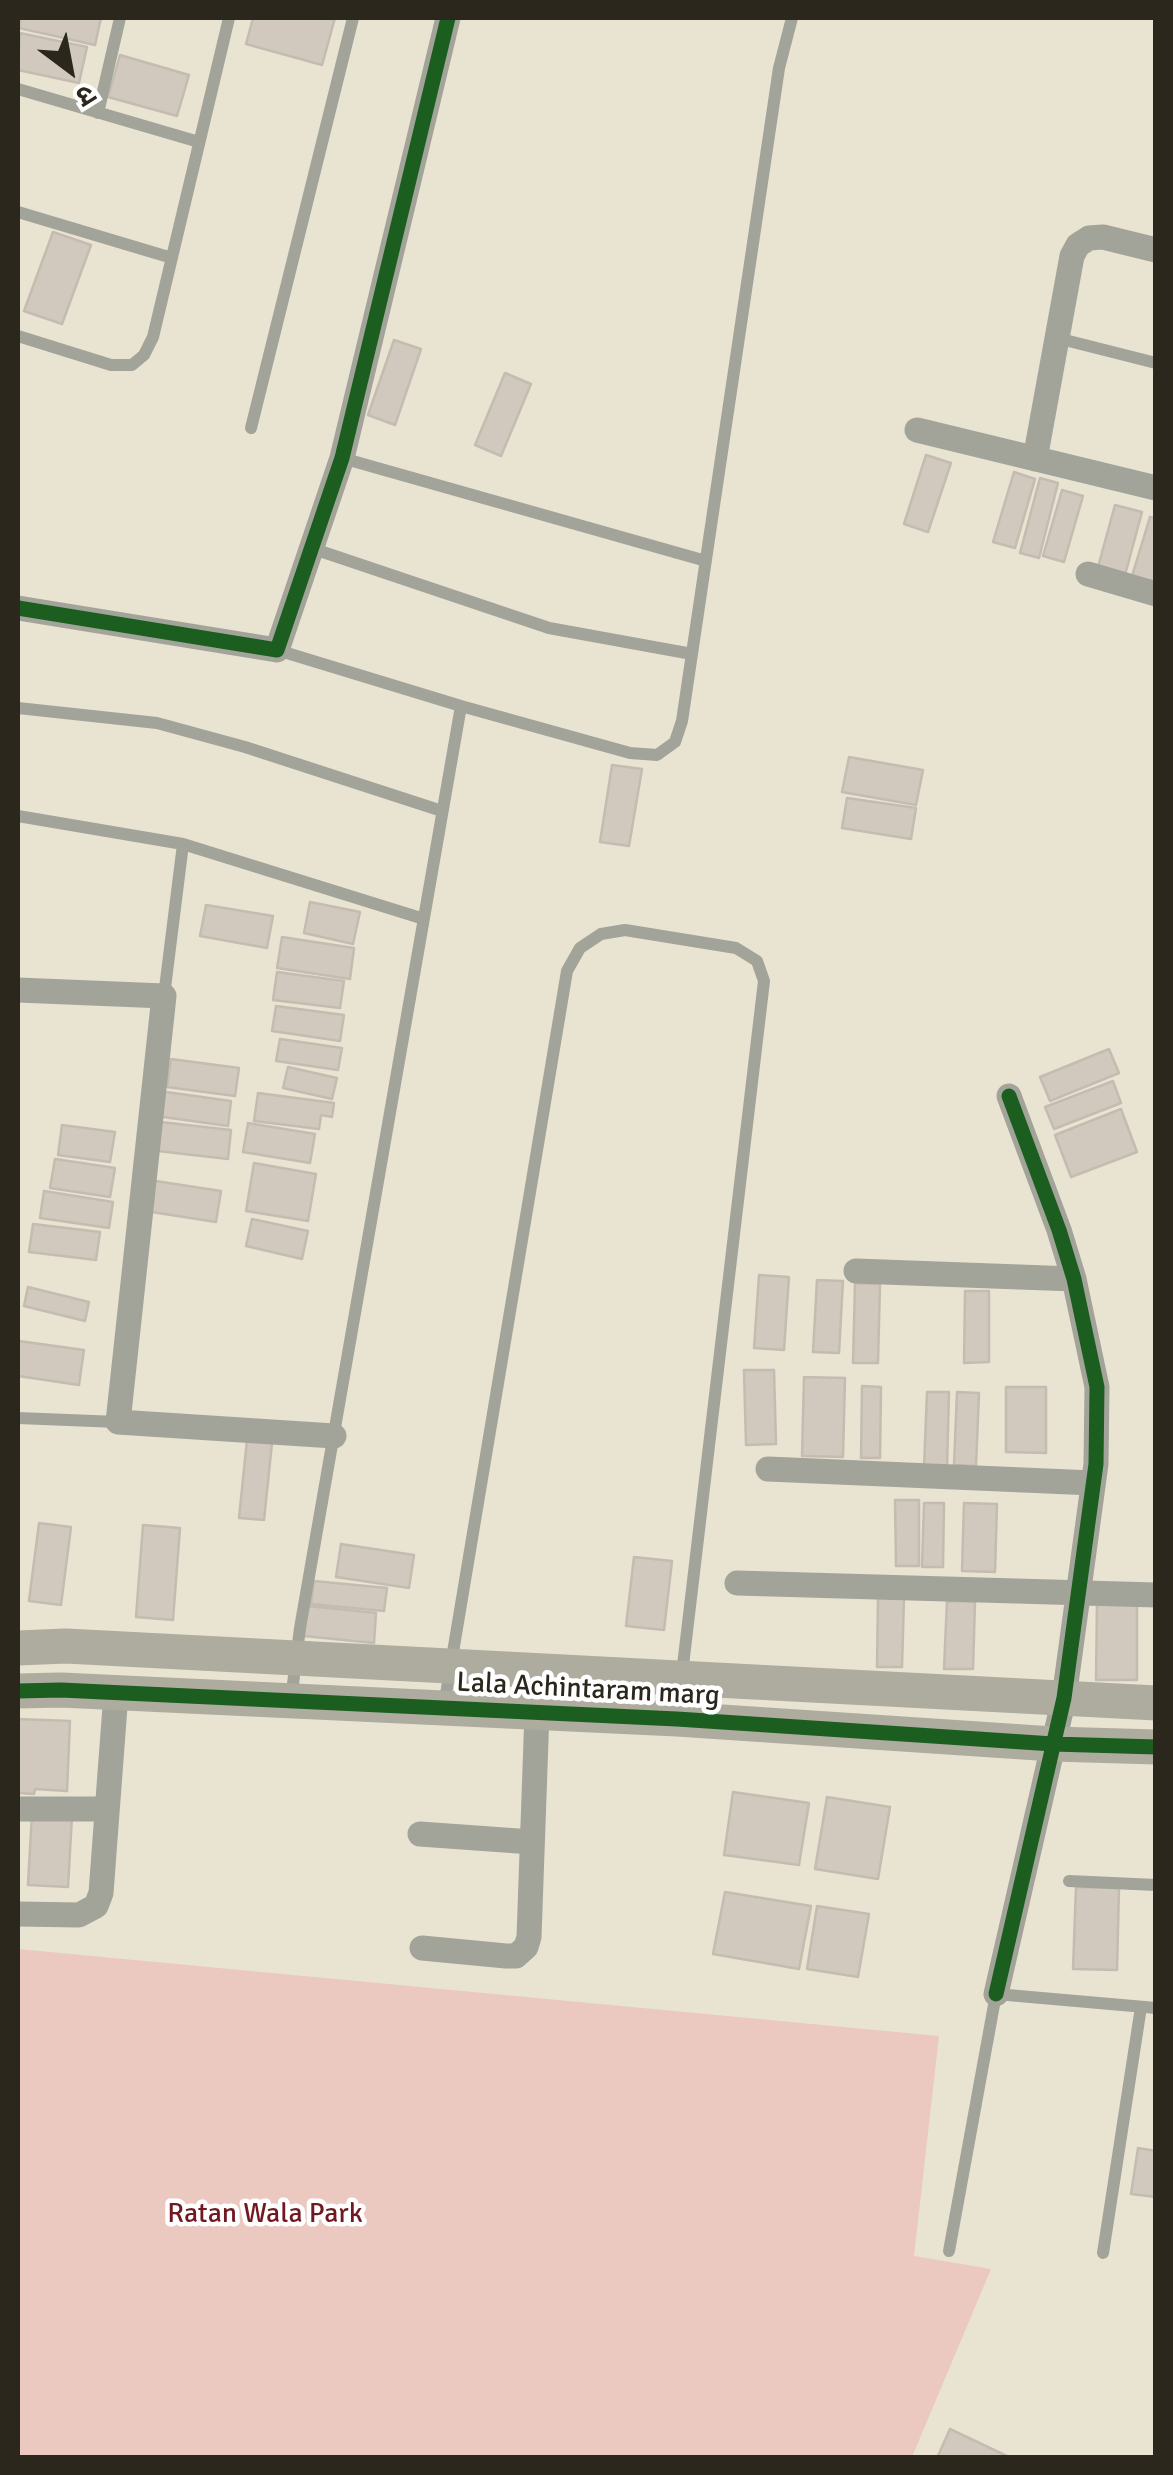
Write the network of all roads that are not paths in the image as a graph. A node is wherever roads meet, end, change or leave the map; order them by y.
1 (120, 18) edge
2 (229, 18) edge
3 (353, 18) edge
4 (448, 18) edge
5 (792, 18) edge
6 (18, 89) edge
7 (98, 112) junction
8 (199, 142) junction
9 (18, 212) edge
10 (1156, 250) edge
11 (172, 258) junction
12 (18, 336) edge
13 (1057, 338) junction
14 (1156, 363) edge
15 (251, 428) dead end
16 (917, 430) dead end
17 (342, 458) junction
18 (1035, 459) junction
19 (1156, 488) edge
20 (311, 548) junction
21 (706, 560) junction
22 (1088, 574) dead end
23 (1156, 594) edge
24 (18, 608) edge
25 (277, 650) junction
26 (692, 654) junction
27 (461, 706) junction
28 (18, 708) edge
29 (442, 811) junction
30 (18, 816) edge
31 (183, 844) junction
32 (424, 920) junction
33 (18, 990) edge
34 (164, 996) junction
35 (1009, 1096) dead end
36 (856, 1271) dead end
37 (1074, 1279) junction
38 (18, 1418) edge
39 (118, 1422) junction
40 (334, 1436) junction
41 (768, 1469) dead end
42 (1093, 1484) junction
43 (737, 1583) dead end
44 (1078, 1594) junction
45 (1156, 1595) edge
46 (18, 1648) edge
47 (296, 1660) junction
48 (450, 1667) junction
49 (681, 1679) junction
50 (18, 1691) edge
51 (116, 1692) junction
52 (1064, 1698) junction
53 (290, 1700) junction
54 (1156, 1703) edge
55 (444, 1708) junction
56 (536, 1712) junction
57 (677, 1719) junction
58 (1052, 1744) junction
59 (1156, 1748) edge
60 (18, 1809) edge
61 (108, 1810) junction
62 (420, 1834) dead end
63 (532, 1842) junction
64 (1069, 1881) dead end
65 (1156, 1884) edge
66 (18, 1914) edge
67 (422, 1948) dead end
68 (996, 1994) junction
69 (1148, 2008) edge
70 (949, 2251) dead end
71 (1102, 2253) dead end

1 - 7 lane
2 - 8 lane
3 - 15 lane
4 - 17 street
5 - 21 lane
6 - 7 lane
7 - 8 lane
8 - 11 lane
9 - 11 lane
10 - 13 street
11 - 12 lane
13 - 14 lane
13 - 18 street
16 - 18 street
17 - 20 street
17 - 21 lane
18 - 19 street
20 - 25 street
20 - 26 lane
21 - 26 lane
22 - 23 street
24 - 25 street
25 - 27 lane
26 - 27 lane
27 - 29 lane
28 - 29 lane
29 - 32 lane
30 - 31 lane
31 - 32 lane
31 - 34 lane
32 - 40 lane
33 - 34 street
34 - 39 street
35 - 37 street
36 - 37 street
37 - 42 street
38 - 39 lane
39 - 40 street
40 - 47 lane
41 - 42 street
42 - 44 street
43 - 44 street
44 - 45 street
44 - 52 street
46 - 47 street, Lala Achintaram marg
47 - 48 street, Lala Achintaram marg
47 - 53 lane
48 - 49 street, Lala Achintaram marg
48 - 49 lane
48 - 55 lane
49 - 52 street, Lala Achintaram marg
49 - 57 lane
50 - 51 street, Lala Achintaram marg
51 - 53 street, Lala Achintaram marg
51 - 61 street
52 - 54 street, Lala Achintaram marg
52 - 58 street
53 - 55 street, Lala Achintaram marg
55 - 56 street, Lala Achintaram marg
56 - 57 street, Lala Achintaram marg
56 - 63 street
57 - 58 street, Lala Achintaram marg
58 - 59 street, Lala Achintaram marg
58 - 68 street
60 - 61 street
61 - 66 street
62 - 63 street
63 - 67 street
64 - 65 lane
68 - 69 lane
68 - 70 lane
69 - 71 lane

